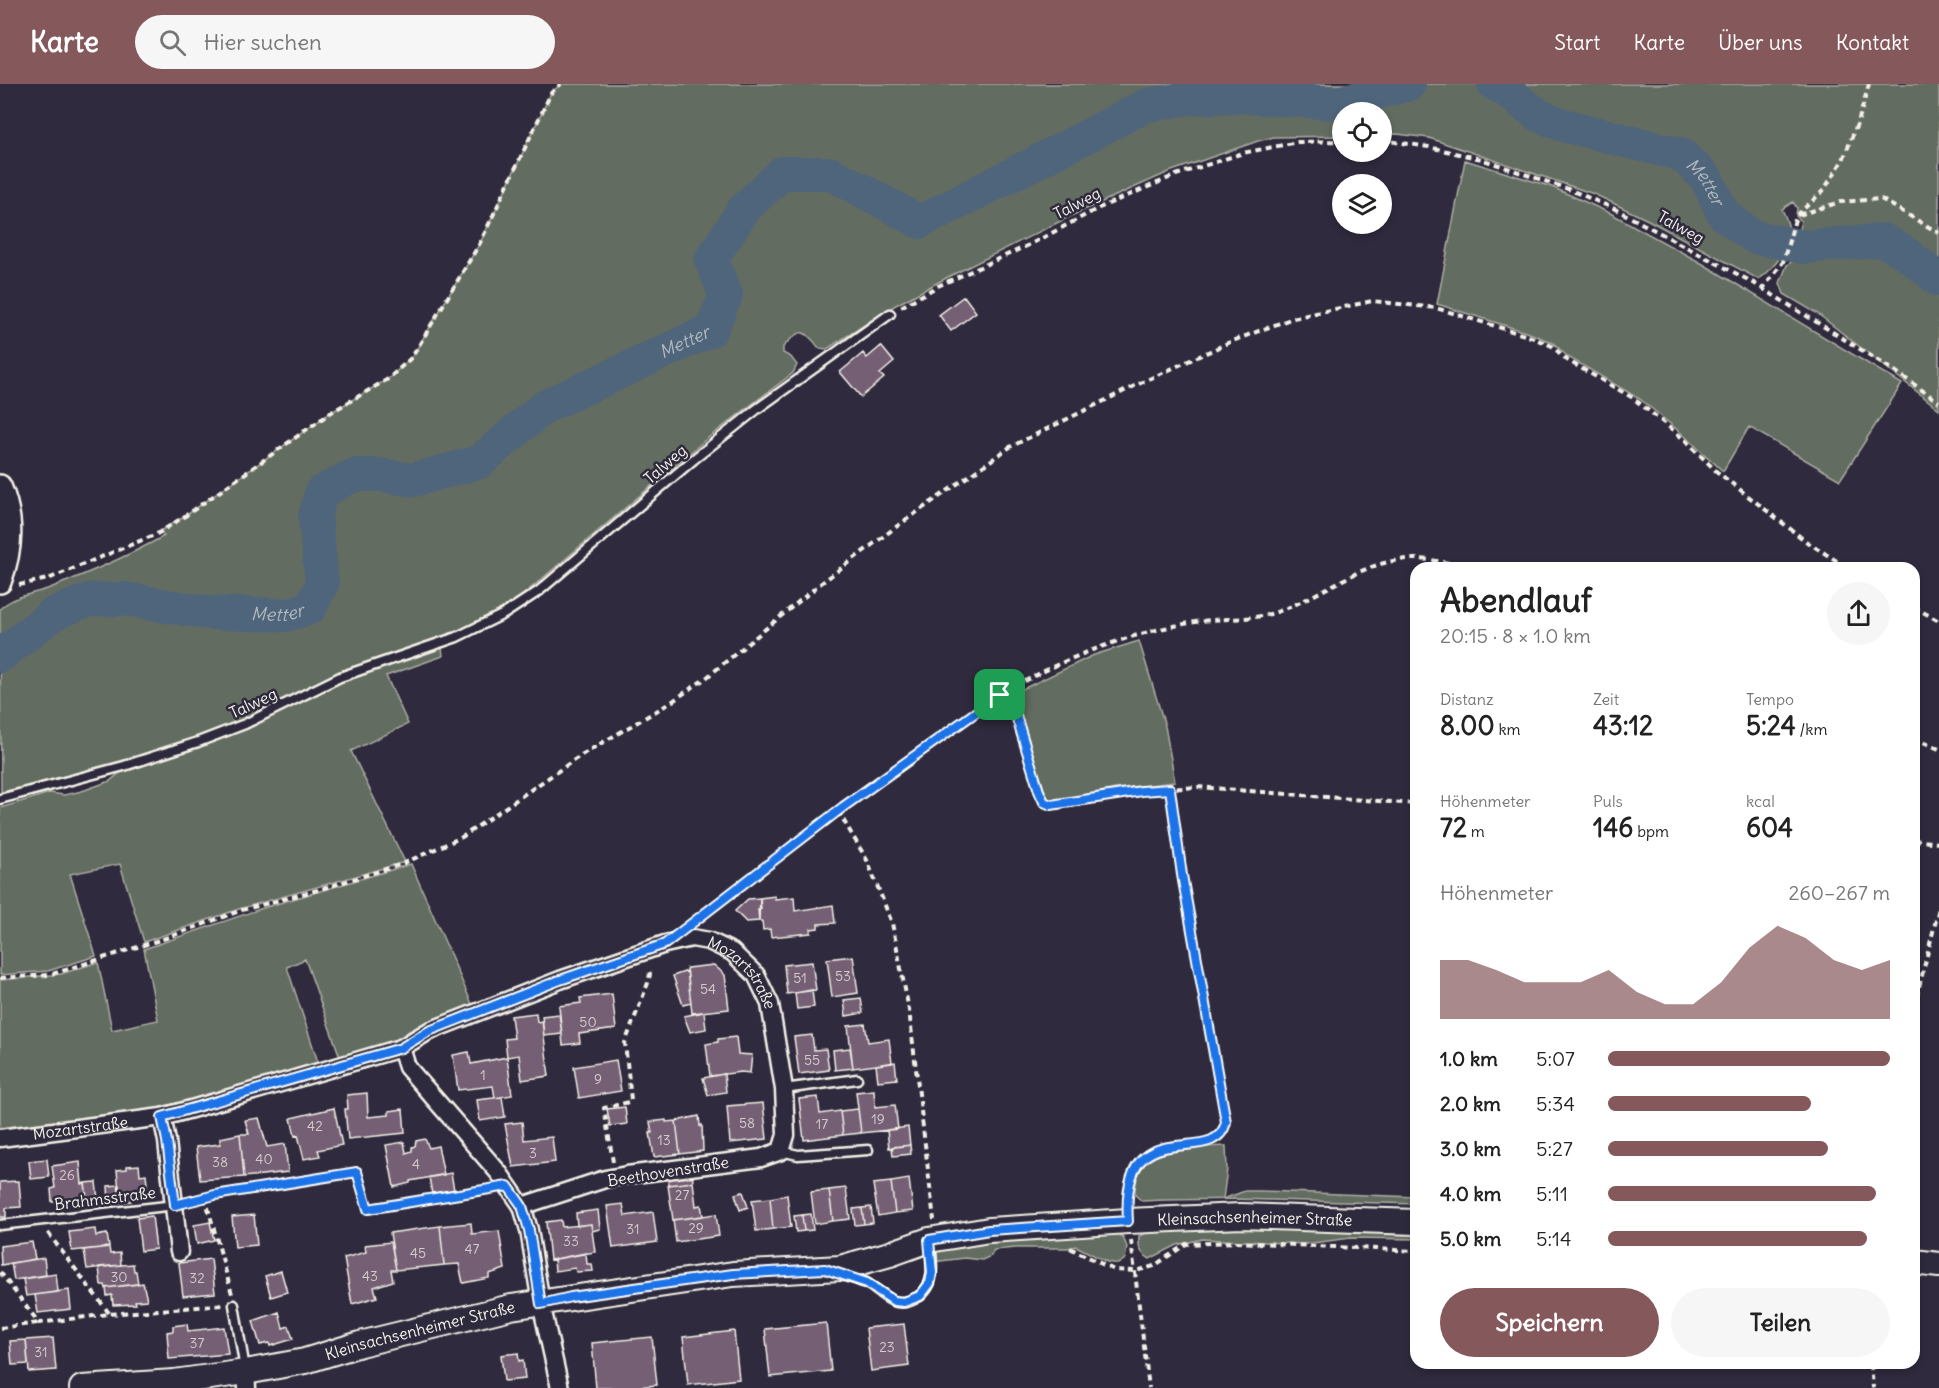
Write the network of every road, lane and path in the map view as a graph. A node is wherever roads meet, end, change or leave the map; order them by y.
1 (561, 84) edge
2 (1869, 84) edge
3 (1332, 141) edge
4 (1392, 141) edge
5 (1796, 216) junction
6 (1939, 232) edge
7 (1762, 290) junction
8 (890, 314) joint
9 (1939, 402) edge
10 (0, 486) edge
11 (1441, 562) edge
12 (1839, 562) edge
13 (5, 584) edge
14 (1920, 610) edge
15 (1939, 621) edge
16 (1000, 695) junction
17 (1920, 740) edge
18 (1939, 748) edge
19 (1170, 789) junction
20 (0, 799) edge
21 (1410, 804) edge
22 (838, 811) junction
23 (1920, 841) edge
24 (1939, 843) edge
25 (1939, 908) edge
26 (665, 944) junction
27 (644, 951) junction
28 (0, 978) edge
29 (1920, 982) edge
30 (401, 1048) junction
31 (857, 1078) dead end
32 (784, 1089) junction
33 (162, 1117) junction
34 (0, 1138) edge
35 (868, 1150) dead end
36 (781, 1151) junction
37 (616, 1177) junction
38 (508, 1186) junction
39 (205, 1197) junction
40 (175, 1205) junction
41 (522, 1206) junction
42 (39, 1221) junction
43 (1128, 1221) junction
44 (1410, 1222) edge
45 (0, 1225) edge
46 (932, 1231) junction
47 (1073, 1248) dead end
48 (1410, 1251) edge
49 (179, 1252) dead end
50 (1920, 1263) edge
51 (1939, 1265) edge
52 (825, 1269) junction
53 (1136, 1271) junction
54 (0, 1272) edge
55 (541, 1304) junction
56 (234, 1305) junction
57 (109, 1314) junction
58 (39, 1323) junction
59 (0, 1328) edge
60 (1871, 1369) edge
61 (247, 1380) edge
62 (82, 1388) edge
63 (560, 1388) edge
64 (1149, 1388) edge
65 (1873, 1388) edge

1 - 13 path
2 - 5 path
3 - 8 path, Talweg
4 - 7 path, Talweg
5 - 6 path
5 - 7 path
7 - 9 path, Talweg
8 - 20 lane, Talweg
10 - 13 street
11 - 16 path
12 - 28 path
14 - 15 path
16 - 19 path
16 - 22 path
17 - 18 path
19 - 21 path
19 - 43 path
22 - 26 path
22 - 46 path
23 - 24 path
25 - 29 path
26 - 27 street, Mozartstraße
26 - 32 street, Mozartstraße
27 - 30 street, Mozartstraße
27 - 37 path
30 - 33 street, Mozartstraße
30 - 38 street
31 - 32 lane
32 - 36 street, Mozartstraße
33 - 34 street, Mozartstraße
33 - 40 street
35 - 36 lane
36 - 37 street, Beethovenstraße
37 - 41 street, Beethovenstraße
38 - 39 path
38 - 41 street
39 - 40 path
39 - 56 path
40 - 42 lane, Brahmsstraße
40 - 49 street
41 - 55 street
42 - 45 lane, Brahmsstraße
42 - 57 path, Brahmsstraße
43 - 44 main road, Kleinsachsenheimer Straße
43 - 46 main road, Kleinsachsenheimer Straße
43 - 53 path
46 - 52 main road, Kleinsachsenheimer Straße
46 - 52 lane
47 - 53 path
48 - 53 path
50 - 51 main road
52 - 55 main road, Kleinsachsenheimer Straße
53 - 64 path
54 - 58 path
55 - 61 main road, Kleinsachsenheimer Straße
55 - 63 street
56 - 57 path
56 - 61 lane
57 - 58 path
58 - 59 path
60 - 65 path
61 - 62 main road, Kleinsachsenheimer Straße

